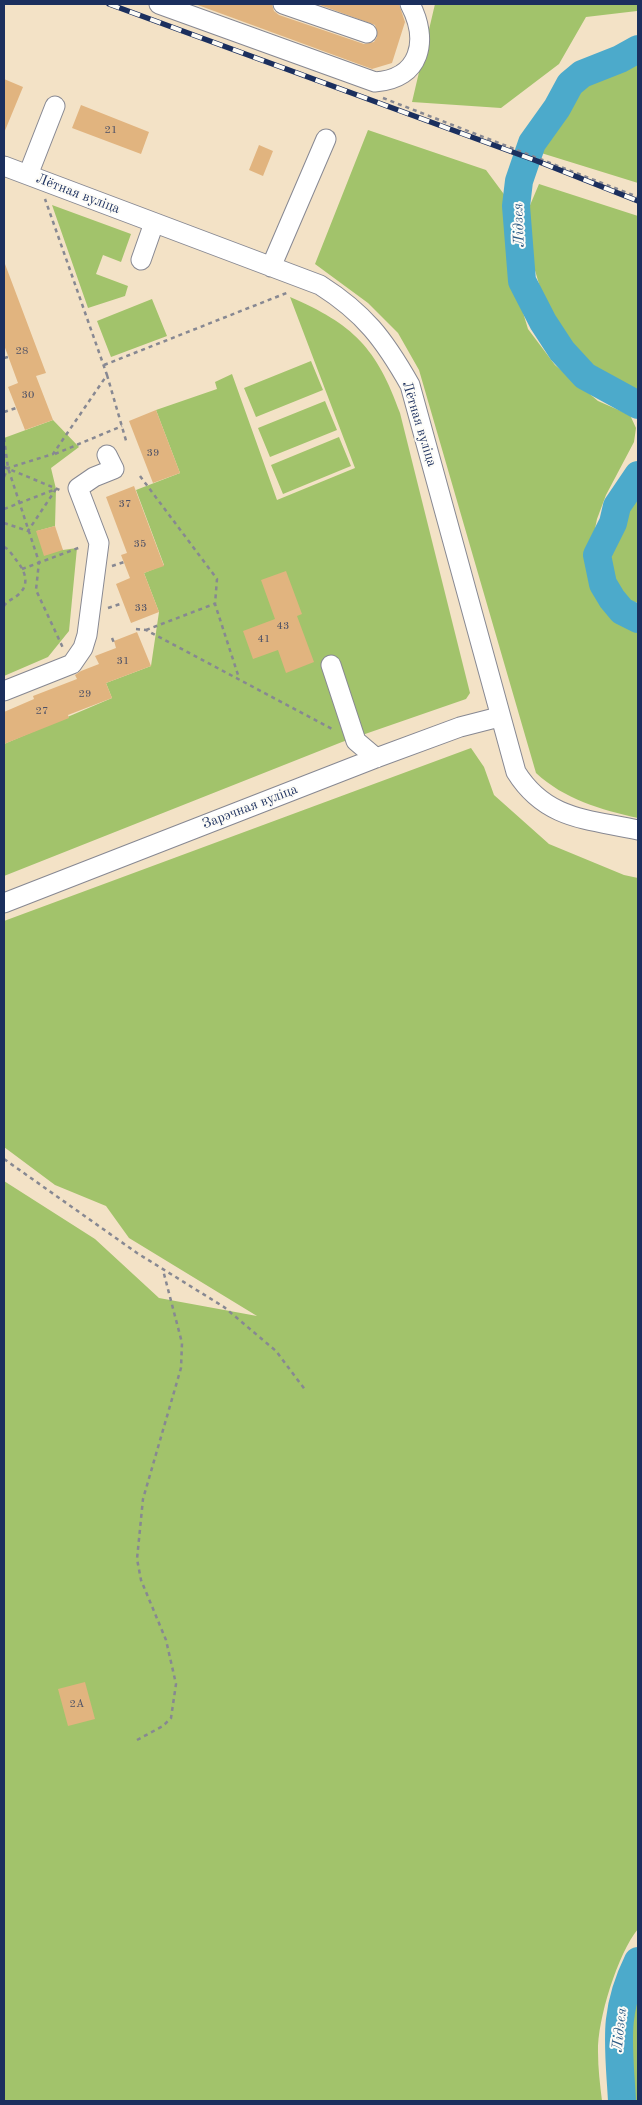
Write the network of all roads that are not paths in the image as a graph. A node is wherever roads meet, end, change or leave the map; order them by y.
1 (159, 4) edge
2 (283, 4) edge
3 (410, 4) edge
4 (367, 33) dead end
5 (55, 106) dead end
6 (326, 139) dead end
7 (4, 166) edge
8 (28, 175) junction
9 (154, 222) junction
10 (141, 260) dead end
11 (271, 267) junction
12 (107, 455) dead end
13 (331, 665) dead end
14 (4, 691) edge
15 (499, 717) junction
16 (376, 758) junction
17 (638, 830) edge
18 (4, 903) edge

1 - 3 street
2 - 4 street
5 - 8 street
6 - 11 street
7 - 8 street, Лётная вуліца
8 - 9 street, Лётная вуліца
9 - 10 street
9 - 11 street, Лётная вуліца
11 - 15 street, Лётная вуліца
12 - 14 street
13 - 16 street
15 - 16 street, Зарэчная вуліца
15 - 17 street, Лётная вуліца
16 - 18 street, Зарэчная вуліца

